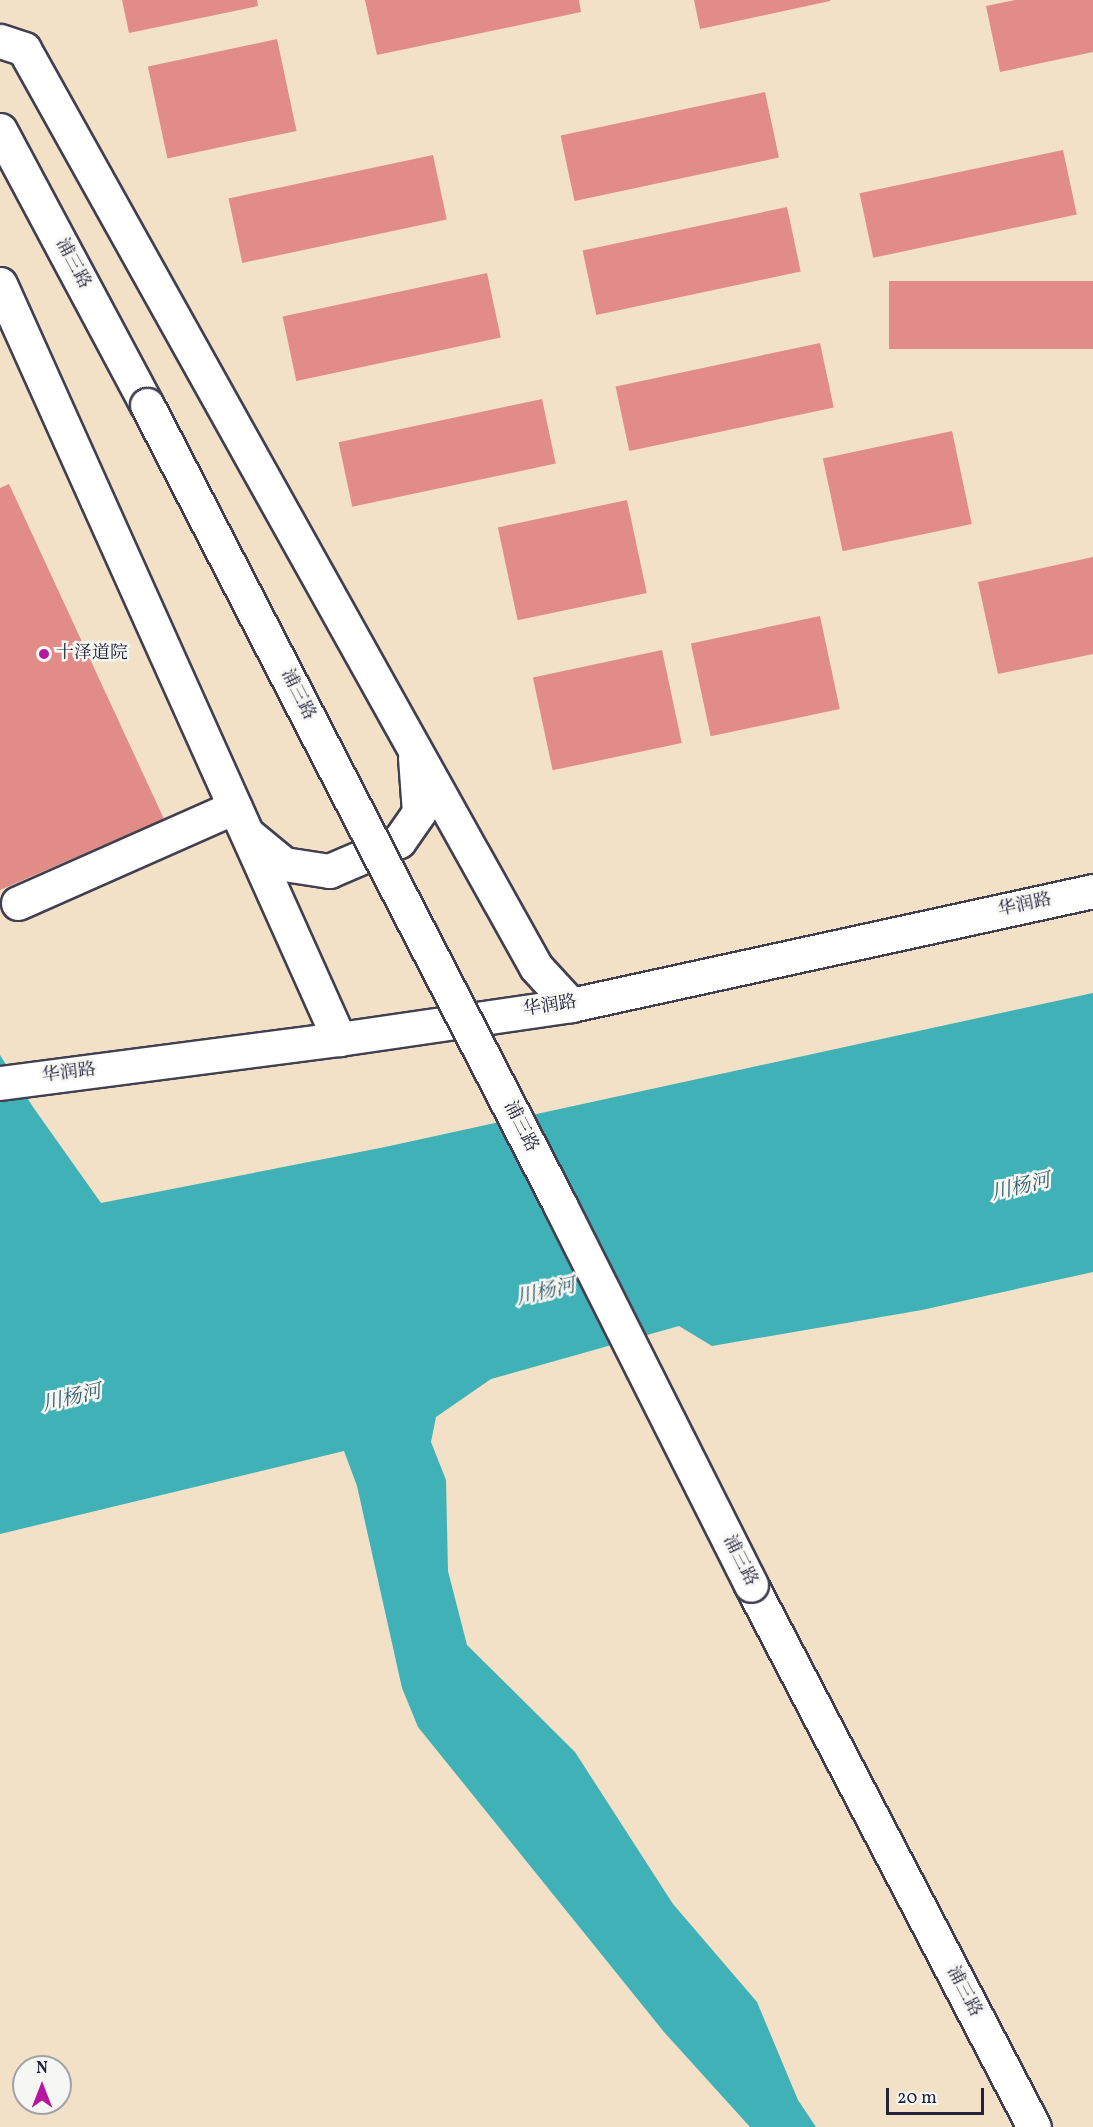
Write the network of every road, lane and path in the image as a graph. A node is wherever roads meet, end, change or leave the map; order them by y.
1 (0, 41) edge
2 (0, 130) edge
3 (0, 284) edge
4 (414, 748) junction
5 (241, 820) junction
6 (1093, 891) edge
7 (18, 903) dead end
8 (570, 1005) junction
9 (339, 1039) junction
10 (10, 1082) edge
11 (1034, 2127) edge

1 - 4 street
2 - 11 street, 浦三路, bridge
3 - 5 street
4 - 5 street
4 - 8 street
5 - 7 street
5 - 9 street
6 - 8 street, 华润路
8 - 9 street, 华润路
9 - 10 street, 华润路

